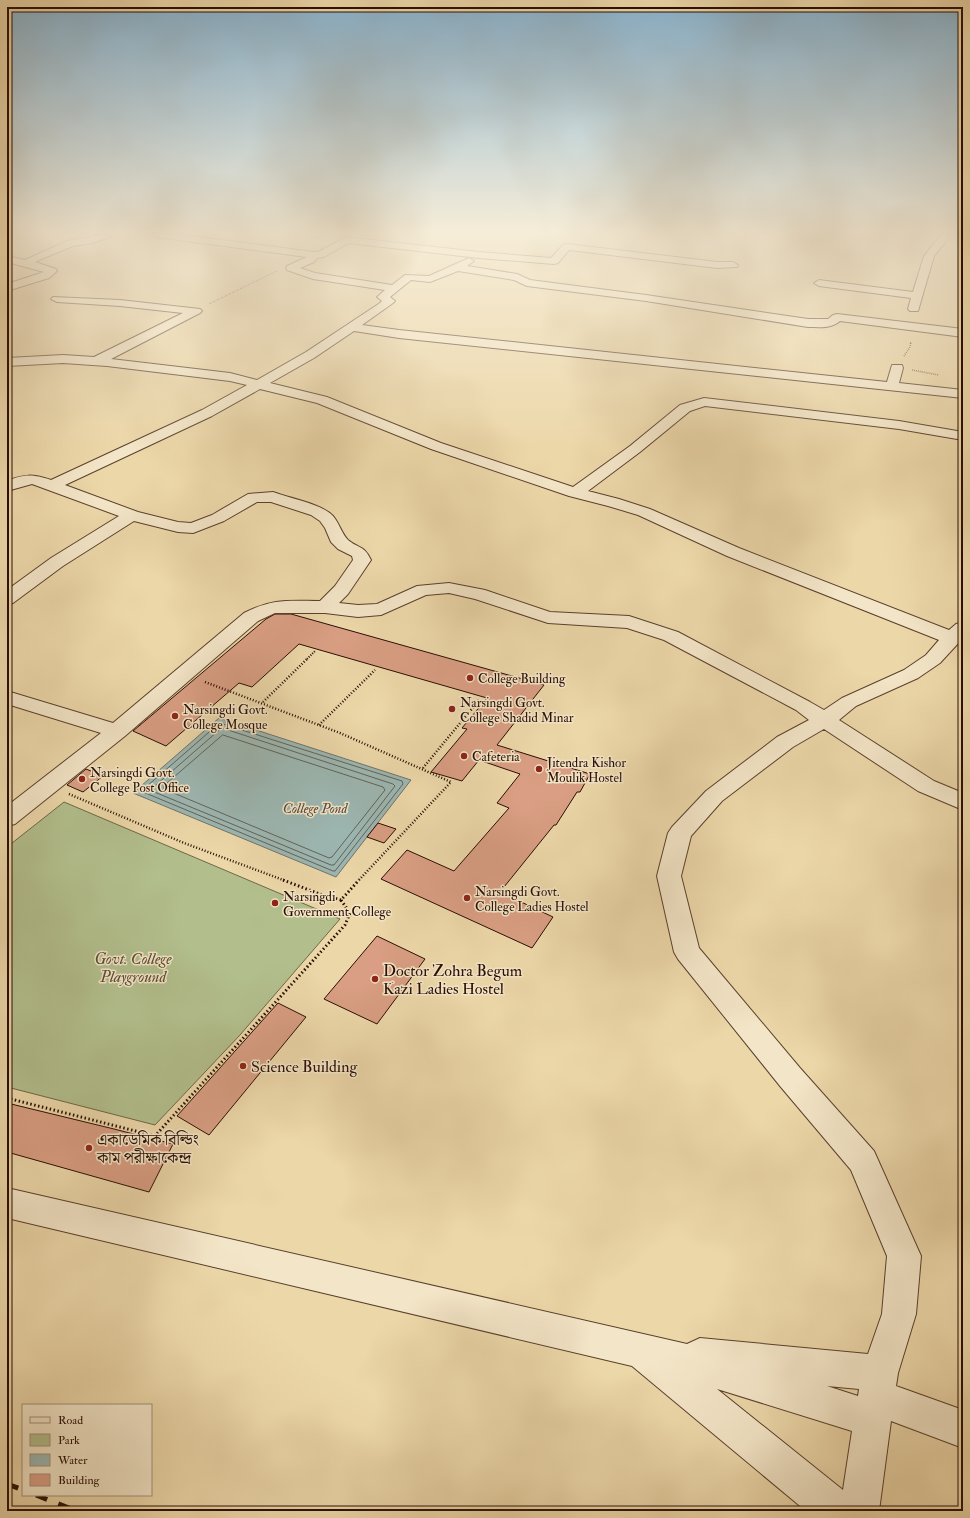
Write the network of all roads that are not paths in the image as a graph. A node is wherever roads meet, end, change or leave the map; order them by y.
1 (137, 305) edge
2 (383, 305) edge
3 (690, 305) edge
4 (916, 305) edge
5 (911, 326) junction
6 (351, 327) junction
7 (963, 333) edge
8 (96, 361) junction
9 (7, 362) edge
10 (723, 368) junction
11 (897, 368) road end
12 (259, 384) junction
13 (892, 386) junction
14 (963, 394) edge
15 (704, 402) junction
16 (963, 436) edge
17 (52, 485) junction
18 (7, 486) edge
19 (575, 493) junction
20 (132, 515) junction
21 (7, 599) edge
22 (325, 607) junction
23 (957, 633) edge
24 (7, 697) edge
25 (826, 719) junction
26 (117, 731) junction
27 (963, 802) edge
28 (7, 818) edge
29 (7, 1203) edge
30 (639, 1350) junction
31 (877, 1396) junction
32 (963, 1429) edge
33 (837, 1511) edge
34 (859, 1511) edge

1 - 8 street
2 - 6 street
3 - 5 street
4 - 5 street
5 - 7 street
6 - 10 street
6 - 12 street
8 - 9 street
8 - 12 street
10 - 13 street
10 - 15 street
11 - 13 street
12 - 17 street
12 - 19 street
13 - 14 street
15 - 16 street
15 - 19 street
17 - 18 street
17 - 20 street
19 - 23 street
20 - 21 street
20 - 22 street
22 - 25 street
22 - 26 street
23 - 25 street
24 - 26 street
25 - 27 street
25 - 31 street
26 - 28 street
29 - 30 street
30 - 31 street
30 - 31 street
30 - 33 street
31 - 32 street
31 - 34 street

